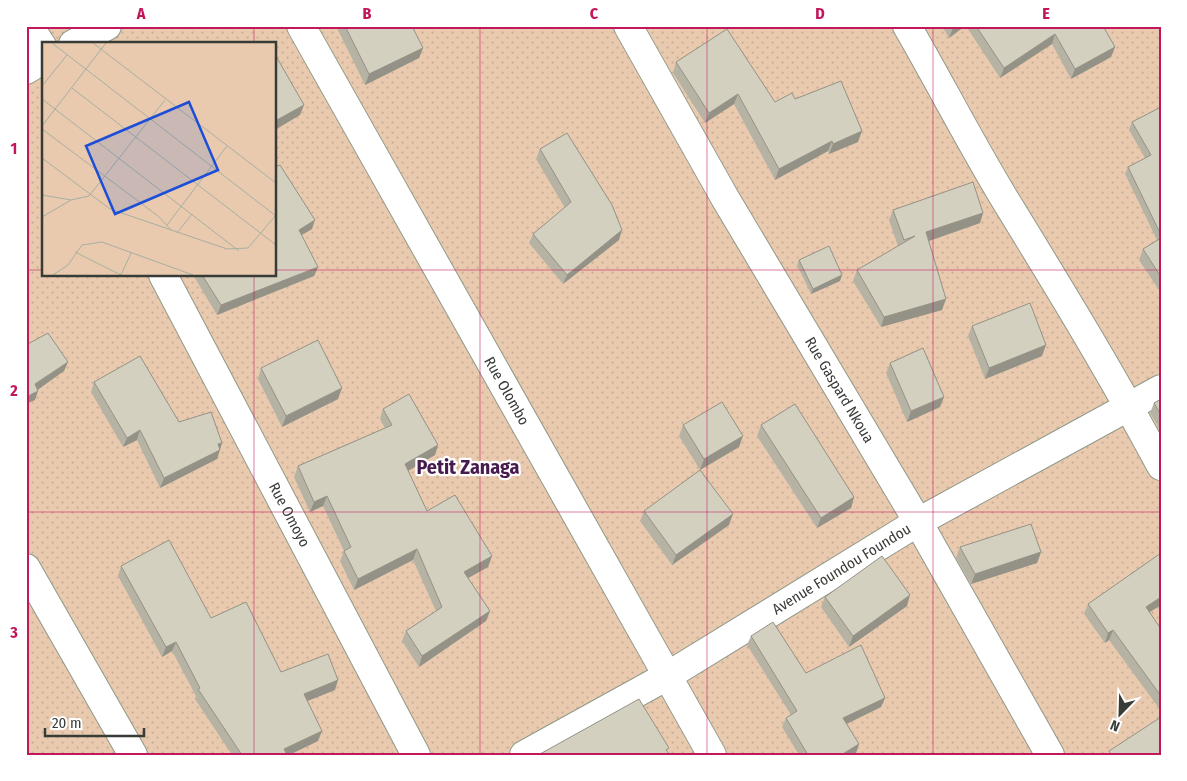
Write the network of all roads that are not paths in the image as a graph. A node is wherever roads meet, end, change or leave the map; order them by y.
1 (29, 26) edge
2 (107, 26) edge
3 (301, 26) edge
4 (628, 26) edge
5 (907, 26) edge
6 (77, 42) edge
7 (42, 46) edge
8 (42, 60) edge
9 (26, 70) edge
10 (164, 276) edge
11 (1161, 389) edge
12 (1129, 406) junction
13 (1161, 466) edge
14 (918, 522) junction
15 (26, 568) edge
16 (669, 676) junction
17 (133, 755) edge
18 (416, 755) edge
19 (524, 755) edge
20 (712, 755) edge
21 (1050, 755) edge

1 - 7 street
2 - 6 street
3 - 16 street, Rue Olombo
4 - 14 street, Rue Gaspard Nkoua
5 - 12 street
8 - 9 street
10 - 18 street, Rue Omoyo
11 - 12 street, Avenue Foundou Foundou
12 - 13 street
12 - 14 street, Avenue Foundou Foundou
14 - 16 street, Avenue Foundou Foundou
14 - 21 street, Rue Gaspard Nkoua
15 - 17 street
16 - 19 street, Avenue Foundou Foundou
16 - 20 street, Rue Olombo

